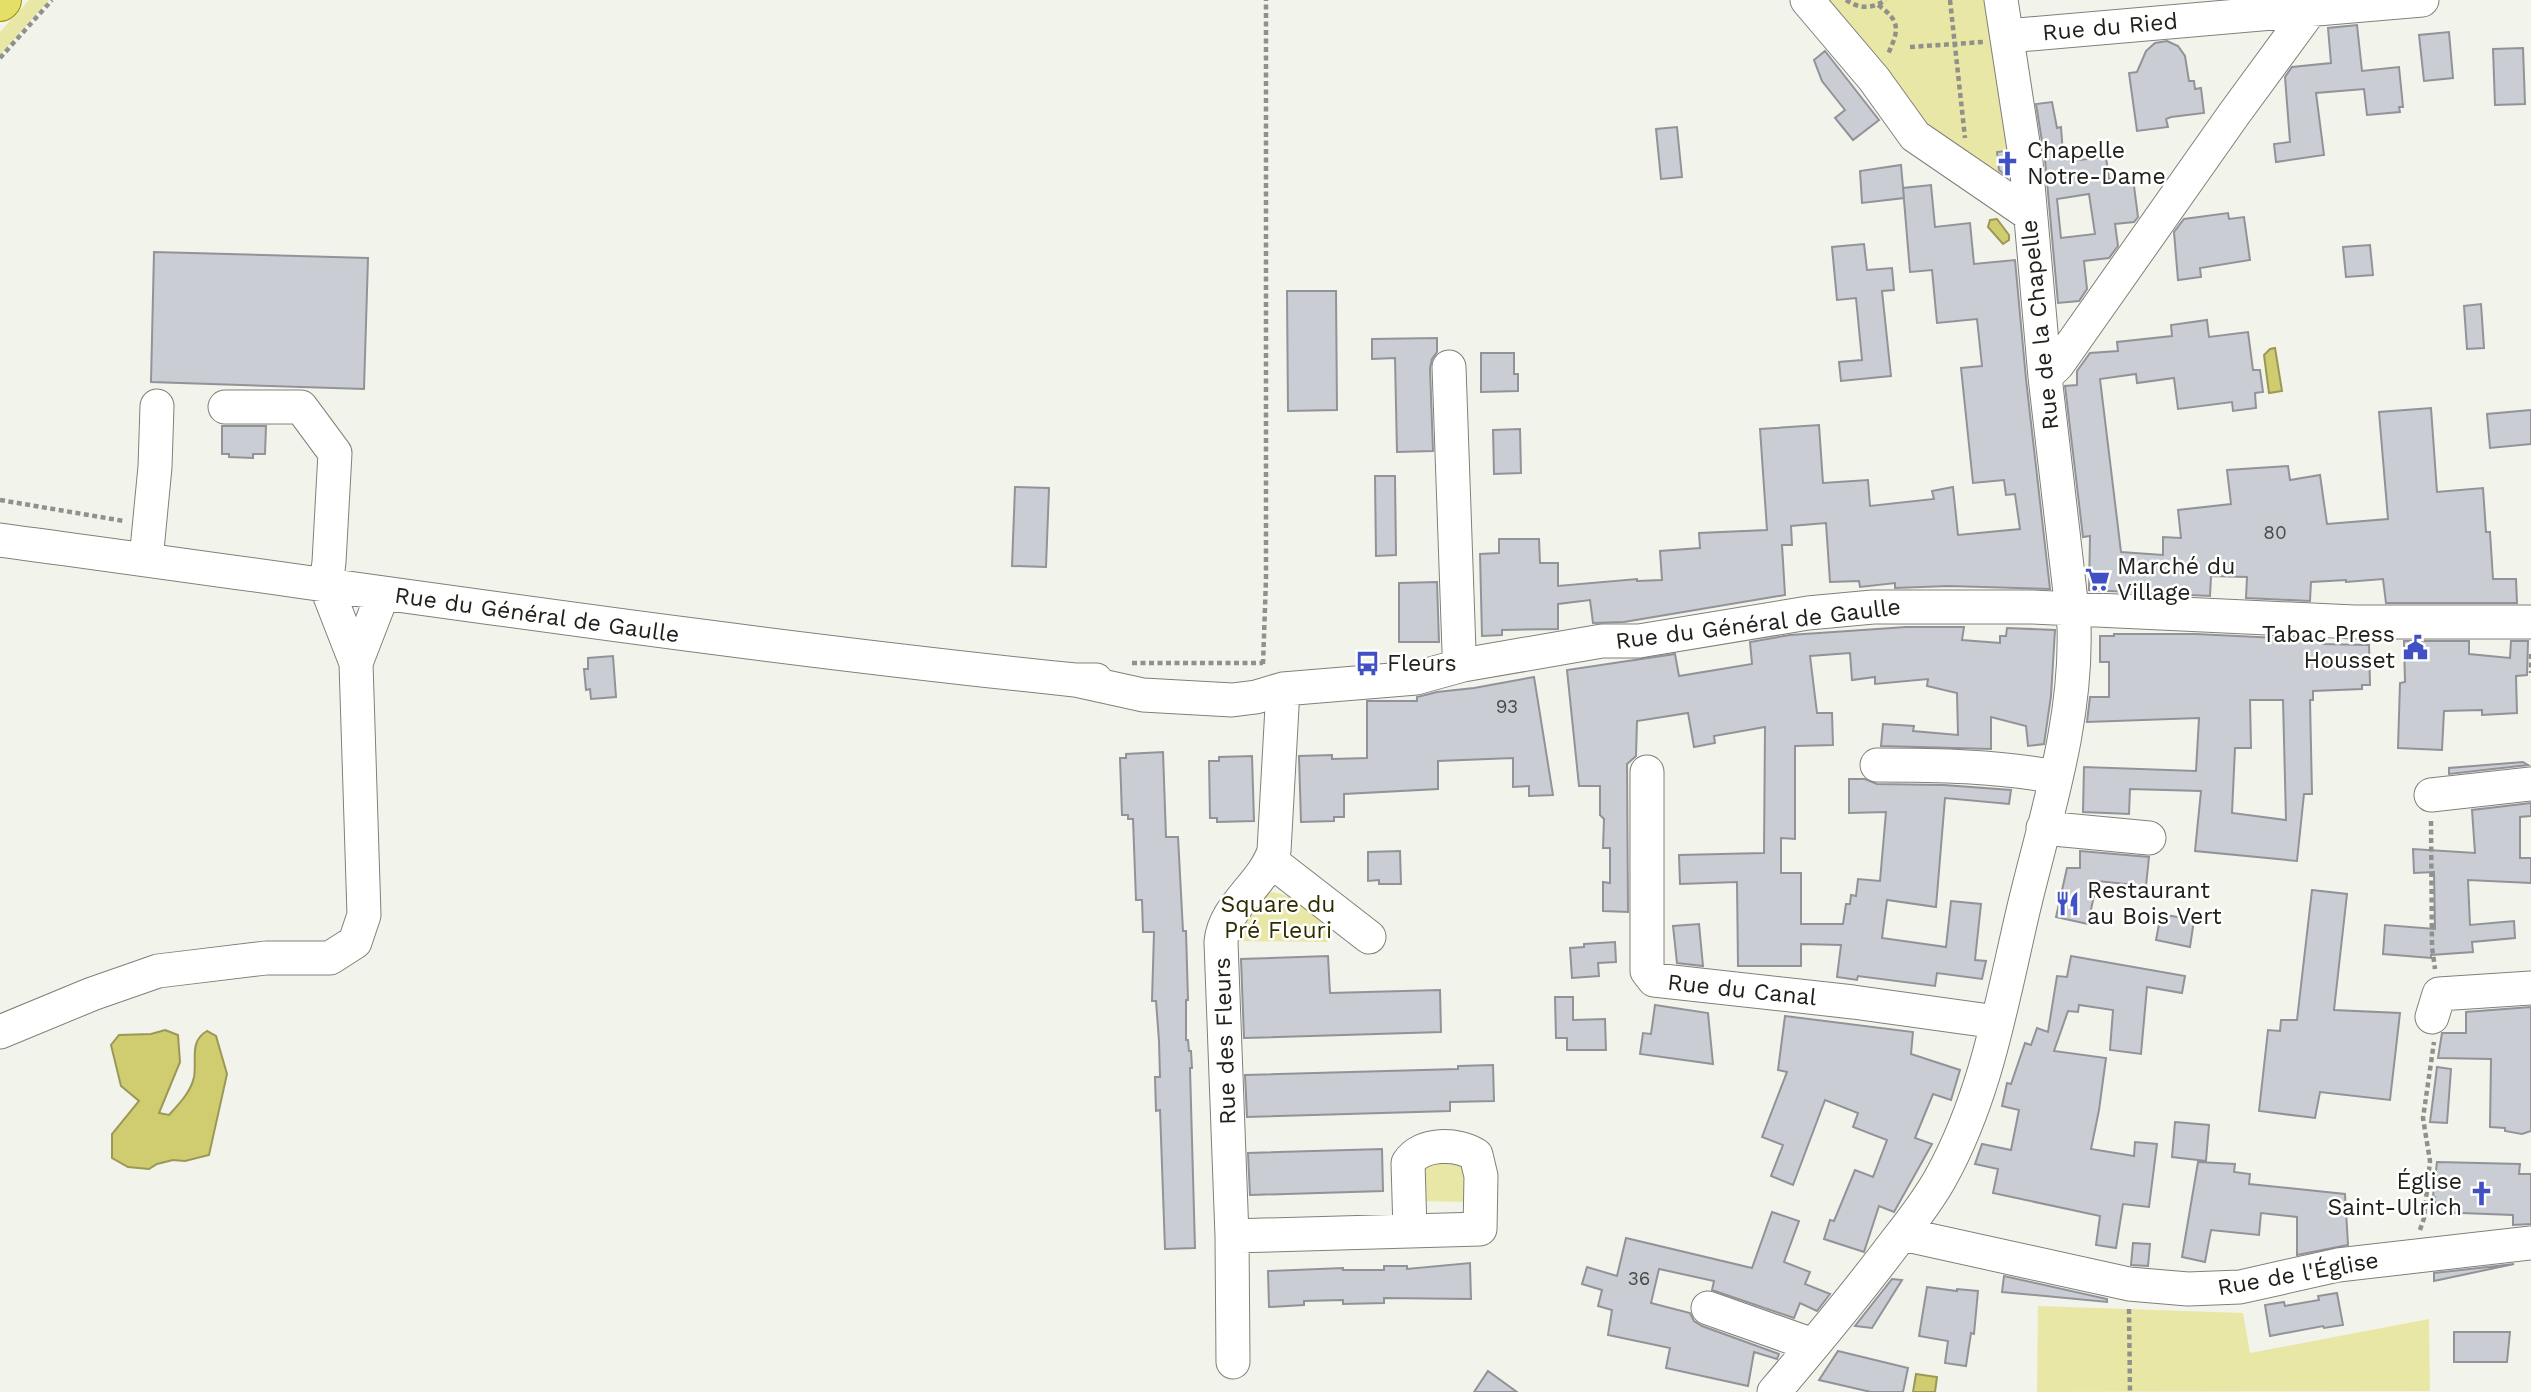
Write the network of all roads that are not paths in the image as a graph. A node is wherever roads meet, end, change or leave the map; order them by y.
1 (1807, 0) edge
2 (2001, 0) edge
3 (2422, 0) edge
4 (2311, 9) junction
5 (2007, 36) junction
6 (2029, 214) junction
7 (1449, 368) dead end
8 (2045, 377) junction
9 (157, 406) dead end
10 (225, 407) dead end
11 (0, 541) edge
12 (146, 560) junction
13 (326, 586) junction
14 (383, 593) junction
15 (2071, 608) junction
16 (2531, 622) edge
17 (356, 663) junction
18 (1463, 665) junction
19 (1273, 686) junction
20 (1877, 765) dead end
21 (1647, 772) dead end
22 (2056, 777) junction
23 (2531, 784) edge
24 (2431, 795) road end
25 (2043, 828) junction
26 (2149, 838) dead end
27 (1271, 861) junction
28 (1369, 937) dead end
29 (2531, 988) edge
30 (2435, 1006) road end
31 (1997, 1022) junction
32 (0, 1032) edge
33 (1410, 1230) junction
34 (1902, 1234) junction
35 (1232, 1236) junction
36 (2531, 1243) edge
37 (1708, 1308) dead end
38 (1813, 1345) junction
39 (1233, 1362) dead end
40 (1774, 1392) edge

1 - 6 street
2 - 5 street, Rue de la Chapelle
3 - 4 street, Rue du Ried
4 - 5 street, Rue du Ried
4 - 8 street
5 - 6 street, Rue de la Chapelle
6 - 8 street, Rue de la Chapelle
7 - 18 street
8 - 15 street, Rue de la Chapelle
9 - 12 street
10 - 13 street
11 - 12 street, Rue du Général de Gaulle
12 - 13 street, Rue du Général de Gaulle
13 - 14 street, Rue du Général de Gaulle
13 - 17 street
14 - 17 street
14 - 19 street, Rue du Général de Gaulle
15 - 16 street, Rue du Général de Gaulle
15 - 18 street, Rue du Général de Gaulle
15 - 22 street
17 - 32 street
18 - 19 street, Rue du Général de Gaulle
19 - 27 street, Rue des Fleurs
20 - 22 street
21 - 31 street, Rue du Canal
22 - 25 street
23 - 24 street
25 - 26 street
25 - 31 street
27 - 28 street
27 - 35 street, Rue des Fleurs
29 - 30 street
31 - 34 street
33 - 33 street
33 - 35 street
34 - 36 street, Rue de l'Église
34 - 38 street
35 - 39 street, Rue des Fleurs
37 - 38 street
38 - 40 street

